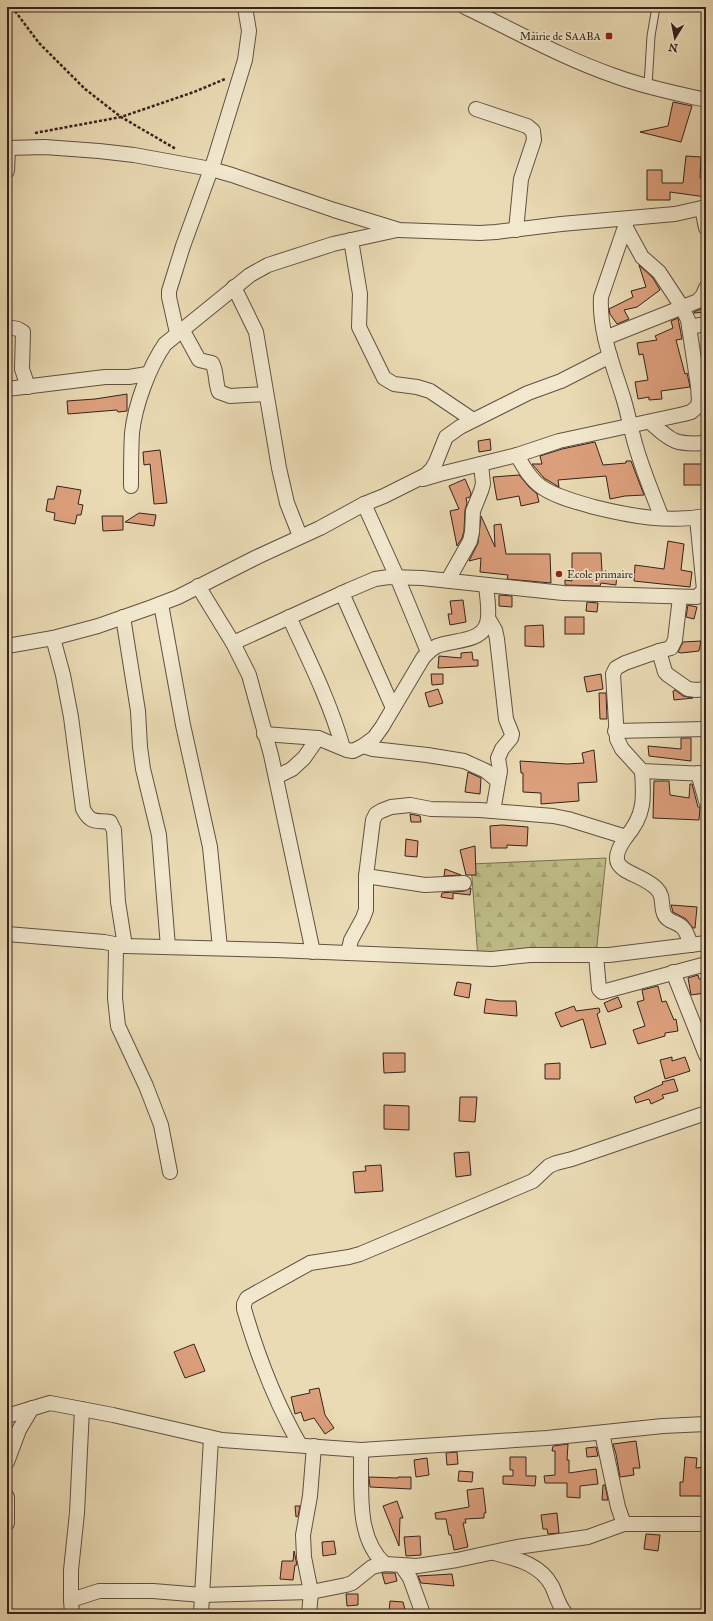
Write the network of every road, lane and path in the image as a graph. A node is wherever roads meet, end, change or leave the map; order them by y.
1 (12, 7) edge
2 (245, 7) edge
3 (465, 7) edge
4 (656, 7) edge
5 (240, 72) junction
6 (648, 86) junction
7 (706, 100) edge
8 (476, 109) dead end
9 (121, 117) junction
10 (28, 135) dead end
11 (8, 148) edge
12 (181, 151) dead end
13 (211, 169) junction
14 (7, 171) edge
15 (704, 208) edge
16 (626, 222) junction
17 (706, 228) edge
18 (399, 230) junction
19 (516, 230) junction
20 (351, 240) junction
21 (234, 287) junction
22 (706, 288) edge
23 (682, 307) junction
24 (706, 324) edge
25 (7, 327) edge
26 (689, 327) junction
27 (179, 331) junction
28 (605, 338) junction
29 (610, 356) junction
30 (148, 374) junction
31 (28, 387) junction
32 (7, 389) edge
33 (266, 394) junction
34 (703, 400) edge
35 (473, 420) junction
36 (650, 422) junction
37 (630, 427) junction
38 (706, 443) edge
39 (517, 455) junction
40 (481, 464) junction
41 (410, 484) junction
42 (131, 486) dead end
43 (364, 504) junction
44 (701, 517) edge
45 (662, 518) junction
46 (300, 536) junction
47 (397, 577) junction
48 (448, 580) junction
49 (705, 581) edge
50 (198, 586) junction
51 (486, 586) junction
52 (342, 593) junction
53 (680, 597) junction
54 (702, 599) edge
55 (161, 604) junction
56 (123, 617) junction
57 (289, 617) junction
58 (488, 618) junction
59 (53, 638) junction
60 (233, 643) junction
61 (7, 646) edge
62 (659, 651) junction
63 (428, 652) junction
64 (706, 689) edge
65 (706, 694) edge
66 (393, 708) junction
67 (706, 729) edge
68 (615, 731) junction
69 (264, 734) junction
70 (318, 738) junction
71 (363, 746) junction
72 (343, 748) junction
73 (642, 771) junction
74 (702, 774) edge
75 (276, 777) junction
76 (498, 781) junction
77 (706, 801) edge
78 (493, 811) junction
79 (626, 837) junction
80 (366, 876) junction
81 (464, 883) dead end
82 (7, 934) edge
83 (706, 943) edge
84 (120, 945) junction
85 (691, 945) junction
86 (168, 947) junction
87 (220, 948) junction
88 (313, 952) junction
89 (348, 953) junction
90 (596, 955) junction
91 (706, 964) edge
92 (673, 972) junction
93 (706, 1055) edge
94 (706, 1113) edge
95 (170, 1172) dead end
96 (32, 1408) junction
97 (82, 1409) junction
98 (7, 1416) edge
99 (706, 1424) edge
100 (602, 1433) junction
101 (211, 1438) junction
102 (307, 1446) junction
103 (361, 1450) junction
104 (7, 1462) edge
105 (7, 1497) edge
106 (7, 1523) edge
107 (624, 1524) junction
108 (706, 1524) edge
109 (490, 1552) junction
110 (385, 1564) junction
111 (402, 1566) junction
112 (311, 1592) junction
113 (202, 1595) junction
114 (71, 1600) junction
115 (72, 1614) edge
116 (201, 1614) edge
117 (309, 1614) edge
118 (423, 1614) edge
119 (566, 1614) edge

1 - 9 path
2 - 5 street
3 - 6 street
4 - 6 lane
5 - 9 path
5 - 13 street
6 - 7 street
8 - 19 street
9 - 10 path
9 - 12 path
11 - 13 street
11 - 14 street
13 - 18 street
13 - 27 street
15 - 16 street
15 - 17 street
16 - 19 street
16 - 23 street
16 - 28 street
18 - 19 street
18 - 20 street
20 - 21 street
20 - 35 street
21 - 27 street
21 - 33 street
22 - 23 street
23 - 26 street
23 - 28 street
24 - 26 street
25 - 31 street
26 - 34 street
27 - 30 street
27 - 33 street
28 - 29 street
29 - 35 street
29 - 37 street
30 - 31 street
30 - 42 street
31 - 32 street
33 - 46 street
34 - 36 street
35 - 41 street
36 - 37 street
36 - 38 street
37 - 39 street
37 - 45 street
39 - 40 street
39 - 45 street
40 - 41 street
40 - 48 street
41 - 43 street
43 - 46 street
43 - 47 street
44 - 45 street
44 - 49 street
46 - 50 street
47 - 48 street
47 - 52 street
47 - 63 street
48 - 51 street
49 - 54 street
50 - 55 street
50 - 60 street
51 - 53 street
51 - 58 street
52 - 57 street
52 - 66 street
53 - 54 street
53 - 62 street
55 - 56 street
55 - 87 street
56 - 59 street
56 - 86 street
57 - 60 street
57 - 72 street
58 - 63 street
58 - 76 street
59 - 61 street
59 - 84 street
60 - 69 street
62 - 64 street
62 - 68 street
63 - 66 street
64 - 65 street
66 - 71 street
67 - 68 street
68 - 73 street
69 - 70 street
69 - 75 street
70 - 72 street
70 - 75 street
71 - 72 street
71 - 76 street
73 - 74 street
73 - 79 street
74 - 77 street
75 - 88 street
76 - 78 street
78 - 79 street
78 - 80 street
79 - 85 street
80 - 81 street
80 - 89 street
82 - 84 street
83 - 85 street
84 - 86 street
84 - 95 street
85 - 90 street
86 - 87 street
87 - 88 street
88 - 89 street
89 - 90 street
90 - 92 street
91 - 92 street
92 - 93 street
94 - 102 street
96 - 97 street
96 - 98 street
96 - 104 street
97 - 101 street
97 - 114 street
99 - 100 street
100 - 103 street
100 - 107 street
101 - 102 street
101 - 113 street
102 - 103 street
102 - 112 street
103 - 110 street
105 - 106 street
107 - 108 street
107 - 109 street
109 - 111 street
109 - 119 street
110 - 111 street
110 - 112 street
111 - 118 street
112 - 113 street
112 - 117 street
113 - 114 street
113 - 116 street
114 - 115 street

